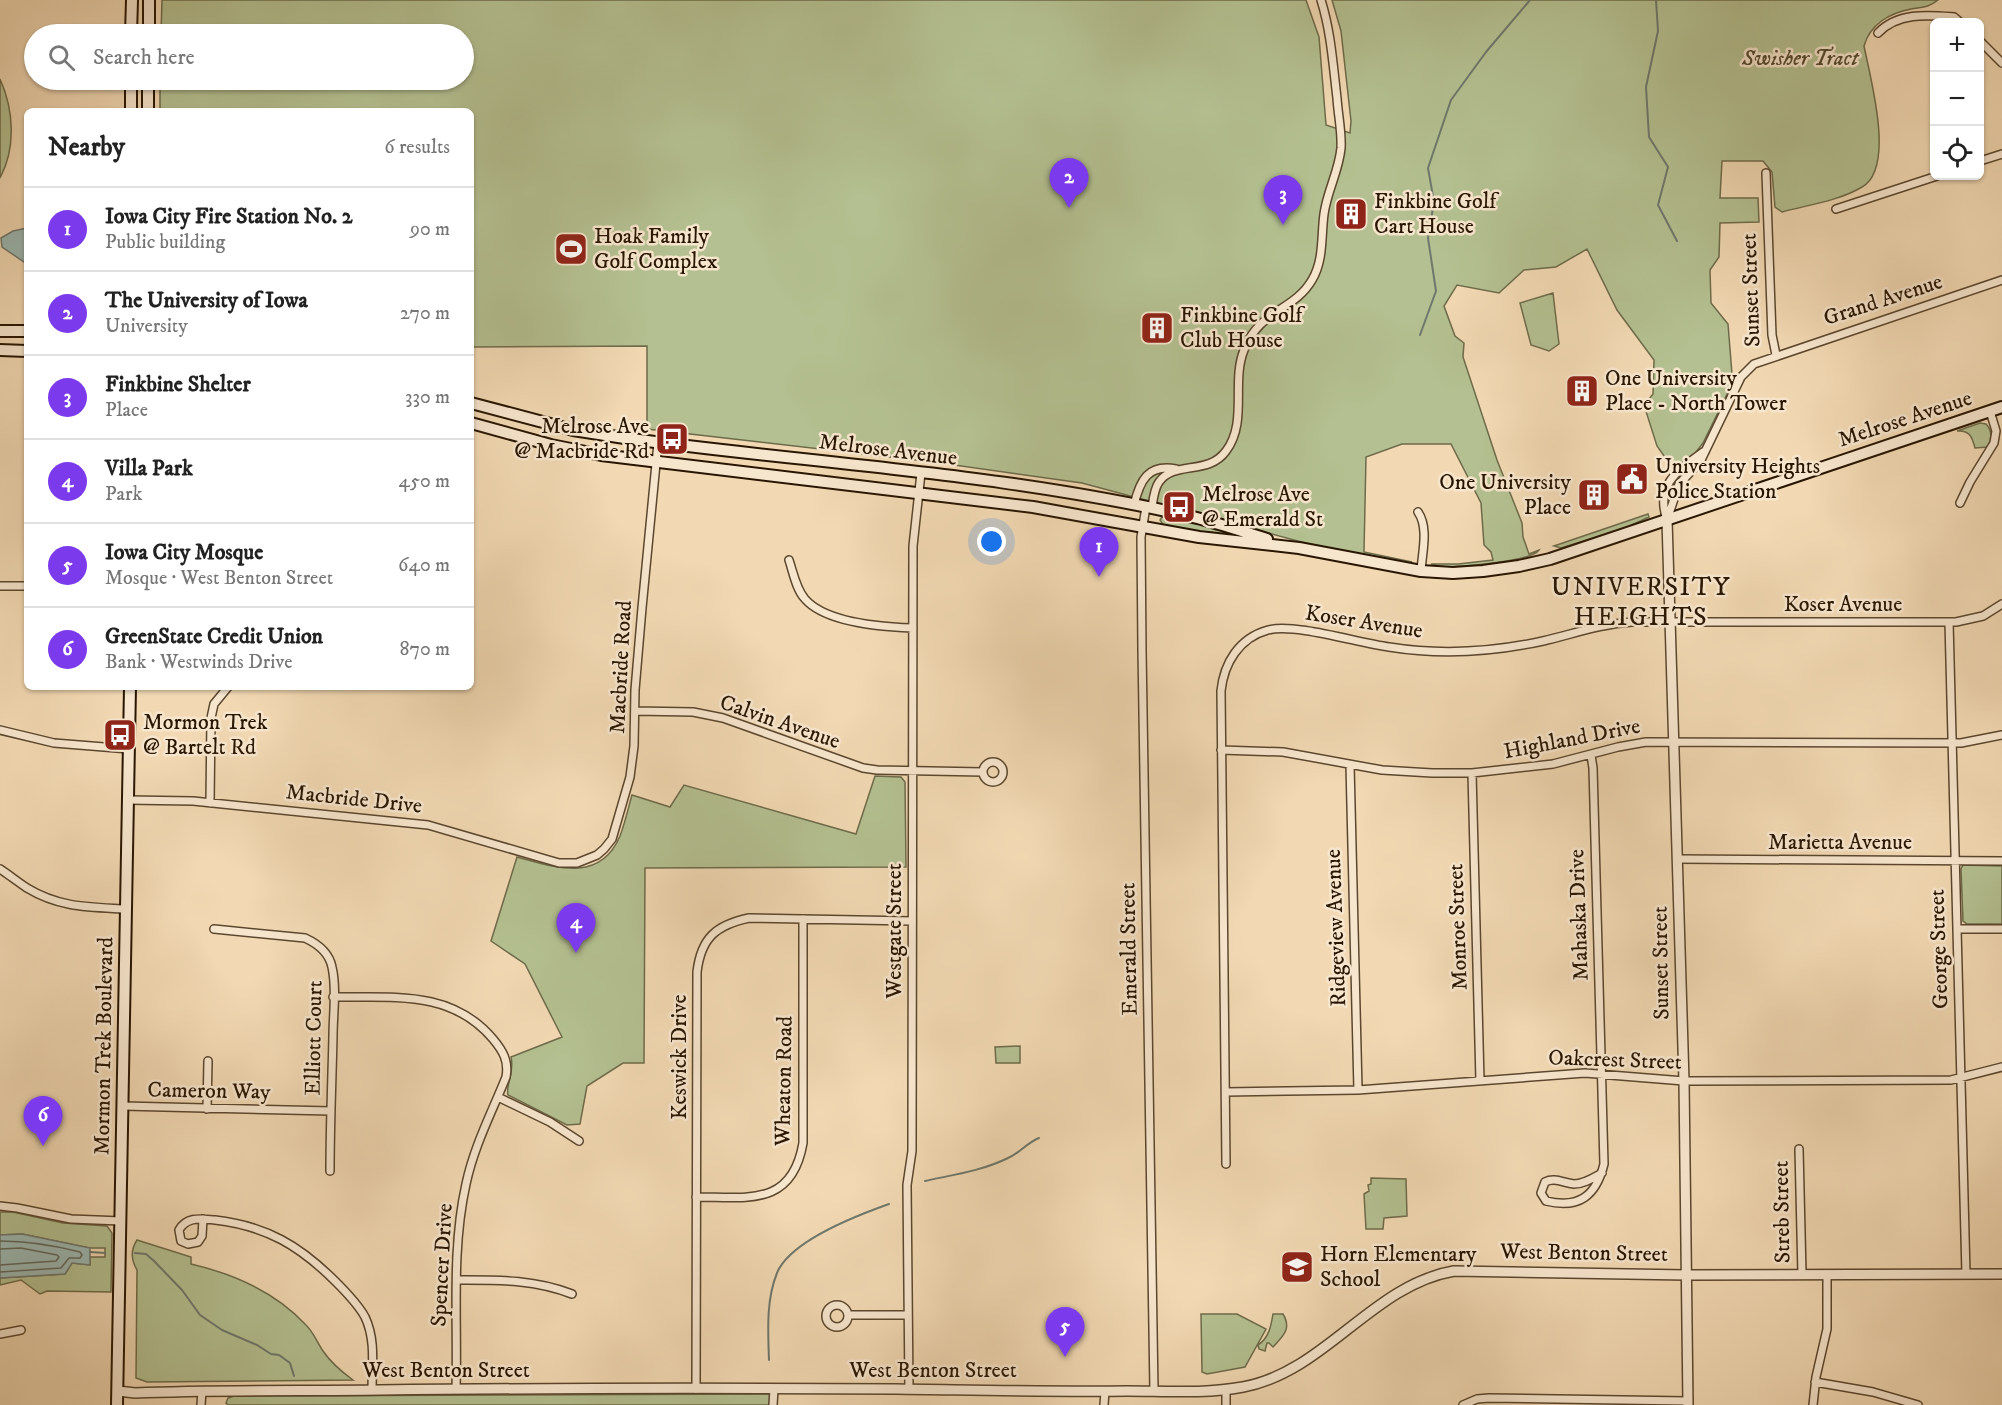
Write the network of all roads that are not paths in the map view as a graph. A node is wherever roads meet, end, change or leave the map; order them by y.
1 (132, 0) edge
2 (149, 0) edge
3 (1321, 0) edge
4 (1934, 18) edge
5 (131, 24) edge
6 (149, 24) edge
7 (1878, 33) dead end
8 (1984, 45) edge
9 (2002, 63) edge
10 (131, 90) edge
11 (148, 90) edge
12 (131, 108) edge
13 (148, 108) edge
14 (2002, 154) edge
15 (1984, 160) edge
16 (1766, 173) dead end
17 (1930, 178) edge
18 (1836, 209) dead end
19 (2002, 280) edge
20 (0, 331) edge
21 (24, 331) edge
22 (0, 350) edge
23 (24, 351) edge
24 (1776, 355) junction
25 (474, 404) edge
26 (2002, 407) edge
27 (1990, 411) junction
28 (474, 424) edge
29 (658, 443) junction
30 (656, 462) junction
31 (1179, 470) junction
32 (921, 473) junction
33 (919, 493) junction
34 (1960, 503) dead end
35 (1134, 504) junction
36 (1149, 508) junction
37 (1418, 512) dead end
38 (1667, 520) junction
39 (1143, 526) junction
40 (1299, 548) junction
41 (789, 560) dead end
42 (1420, 571) junction
43 (0, 586) edge
44 (24, 586) edge
45 (2002, 604) edge
46 (1671, 621) junction
47 (1948, 622) junction
48 (913, 628) junction
49 (130, 690) edge
50 (226, 690) edge
51 (635, 711) junction
52 (0, 730) edge
53 (2002, 735) edge
54 (1675, 742) junction
55 (1952, 743) junction
56 (129, 749) junction
57 (1221, 750) junction
58 (1591, 755) junction
59 (1350, 765) junction
60 (912, 771) junction
61 (983, 772) dead end
62 (1472, 773) junction
63 (128, 800) junction
64 (210, 803) junction
65 (1678, 860) junction
66 (1955, 861) junction
67 (2002, 861) edge
68 (570, 865) joint
69 (0, 869) edge
70 (126, 909) junction
71 (803, 919) junction
72 (912, 921) junction
73 (214, 929) dead end
74 (1957, 929) junction
75 (2002, 929) edge
76 (333, 997) junction
77 (208, 1061) dead end
78 (2002, 1067) edge
79 (1602, 1073) junction
80 (1960, 1078) junction
81 (1480, 1081) junction
82 (1684, 1081) junction
83 (1359, 1090) junction
84 (1226, 1092) junction
85 (498, 1098) junction
86 (123, 1106) junction
87 (207, 1108) junction
88 (331, 1111) junction
89 (579, 1141) dead end
90 (1799, 1149) dead end
91 (1226, 1164) dead end
92 (330, 1171) dead end
93 (1602, 1173) junction
94 (696, 1197) junction
95 (0, 1206) edge
96 (203, 1219) dead end
97 (121, 1221) junction
98 (1802, 1274) junction
99 (1827, 1274) junction
100 (1966, 1274) junction
101 (2002, 1274) edge
102 (1686, 1275) junction
103 (457, 1280) junction
104 (572, 1294) dead end
105 (849, 1316) dead end
106 (907, 1316) junction
107 (21, 1330) dead end
108 (0, 1334) edge
109 (1815, 1382) junction
110 (456, 1389) junction
111 (696, 1389) junction
112 (774, 1389) junction
113 (909, 1389) junction
114 (1226, 1389) junction
115 (372, 1390) junction
116 (118, 1391) junction
117 (202, 1391) junction
118 (1104, 1391) junction
119 (1154, 1391) junction
120 (1688, 1403) edge
121 (117, 1405) edge
122 (201, 1405) edge
123 (773, 1405) edge
124 (1104, 1405) edge
125 (1226, 1405) edge
126 (1463, 1405) edge
127 (1813, 1405) edge
128 (1918, 1405) edge

1 - 5 main road
2 - 6 main road
3 - 31 street
4 - 7 street
8 - 9 street
10 - 12 main road
11 - 13 main road
14 - 15 street
16 - 24 street, Sunset Street
17 - 18 street
19 - 24 street, Grand Avenue
20 - 21 main road
22 - 23 main road
24 - 38 street, Sunset Street
25 - 29 main road, Melrose Avenue
26 - 27 main road, Melrose Avenue
27 - 34 street
27 - 38 main road, Melrose Avenue
28 - 30 main road, Melrose Avenue
29 - 30 street, Macbride Road
29 - 32 main road, Melrose Avenue
30 - 33 main road, Melrose Avenue
30 - 51 street, Macbride Road
31 - 35 street
31 - 36 street, Emerald Street
32 - 33 street, Westgate Street
32 - 35 main road, Melrose Avenue
33 - 39 main road, Melrose Avenue
33 - 48 street, Westgate Street
35 - 36 main road, Melrose Avenue
36 - 39 street, Emerald Street
36 - 40 main road, Melrose Avenue
37 - 42 street
38 - 42 main road, Melrose Avenue
38 - 46 street, Sunset Street
39 - 40 main road, Melrose Avenue
39 - 119 street, Emerald Street
40 - 42 main road, Melrose Avenue
41 - 48 street
43 - 44 street
45 - 47 street, Koser Avenue
46 - 47 street, Koser Avenue
46 - 54 street, Sunset Street
46 - 57 street, Koser Avenue
47 - 55 street, George Street
48 - 60 street, Westgate Street
49 - 56 main road, Mormon Trek Boulevard
50 - 64 street
51 - 60 street, Calvin Avenue
51 - 68 street, Macbride Road
52 - 56 street
53 - 55 street, Highland Drive
54 - 55 street, Highland Drive
54 - 58 street, Highland Drive
54 - 65 street, Sunset Street
55 - 66 street, George Street
56 - 63 main road, Mormon Trek Boulevard
57 - 59 street, Highland Drive
57 - 84 street, Koser Avenue
58 - 62 street, Highland Drive
58 - 79 street, Mahaska Drive
59 - 62 street, Highland Drive
59 - 83 street, Ridgeview Avenue
60 - 61 street, Calvin Avenue
60 - 72 street, Westgate Street
62 - 81 street, Monroe Street
63 - 64 street, Macbride Drive
63 - 70 main road, Mormon Trek Boulevard
64 - 68 street, Macbride Drive
65 - 66 street, Marietta Avenue
65 - 82 street, Sunset Street
66 - 67 street, Marietta Avenue
66 - 74 street, George Street
69 - 70 street
70 - 86 main road, Mormon Trek Boulevard
71 - 72 street, Keswick Drive
71 - 94 street, Keswick Drive
71 - 94 street, Wheaton Road
72 - 106 street, Westgate Street
73 - 76 street, Elliott Court
74 - 75 street
74 - 80 street, George Street
76 - 85 street, Spencer Drive
76 - 88 street, Elliott Court
77 - 87 street
78 - 80 street, Oakcrest Street
79 - 81 street, Oakcrest Street
79 - 82 street, Oakcrest Street
79 - 93 street, Mahaska Drive
80 - 82 street, Oakcrest Street
80 - 100 street, George Street
81 - 83 street, Oakcrest Street
82 - 102 street, Sunset Street
83 - 84 street, Oakcrest Street
84 - 91 street, Koser Avenue
85 - 89 street
85 - 103 street, Spencer Drive
86 - 87 street, Cameron Way
86 - 97 main road, Mormon Trek Boulevard
87 - 88 street, Cameron Way
88 - 92 street, Elliott Court
90 - 98 street, Streb Street
93 - 93 street
94 - 111 street, Keswick Drive
95 - 97 street
96 - 115 street
97 - 116 main road, Mormon Trek Boulevard
98 - 99 street, West Benton Street
98 - 102 street, West Benton Street
99 - 100 street, West Benton Street
99 - 109 street
100 - 101 street, West Benton Street
102 - 114 street, West Benton Street
102 - 120 street, Sunset Street
103 - 104 street
103 - 110 street, Spencer Drive
105 - 106 street
106 - 113 street, Westgate Street
107 - 108 street
109 - 127 street
109 - 128 street
110 - 111 street, West Benton Street
110 - 115 street, West Benton Street
111 - 112 street, West Benton Street
112 - 113 street, West Benton Street
112 - 123 street
113 - 118 street, West Benton Street
114 - 119 street, West Benton Street
114 - 125 street
115 - 117 street, West Benton Street
116 - 117 street, West Benton Street
116 - 121 main road, Mormon Trek Boulevard
117 - 122 street
118 - 119 street, West Benton Street
118 - 124 street
120 - 126 street

